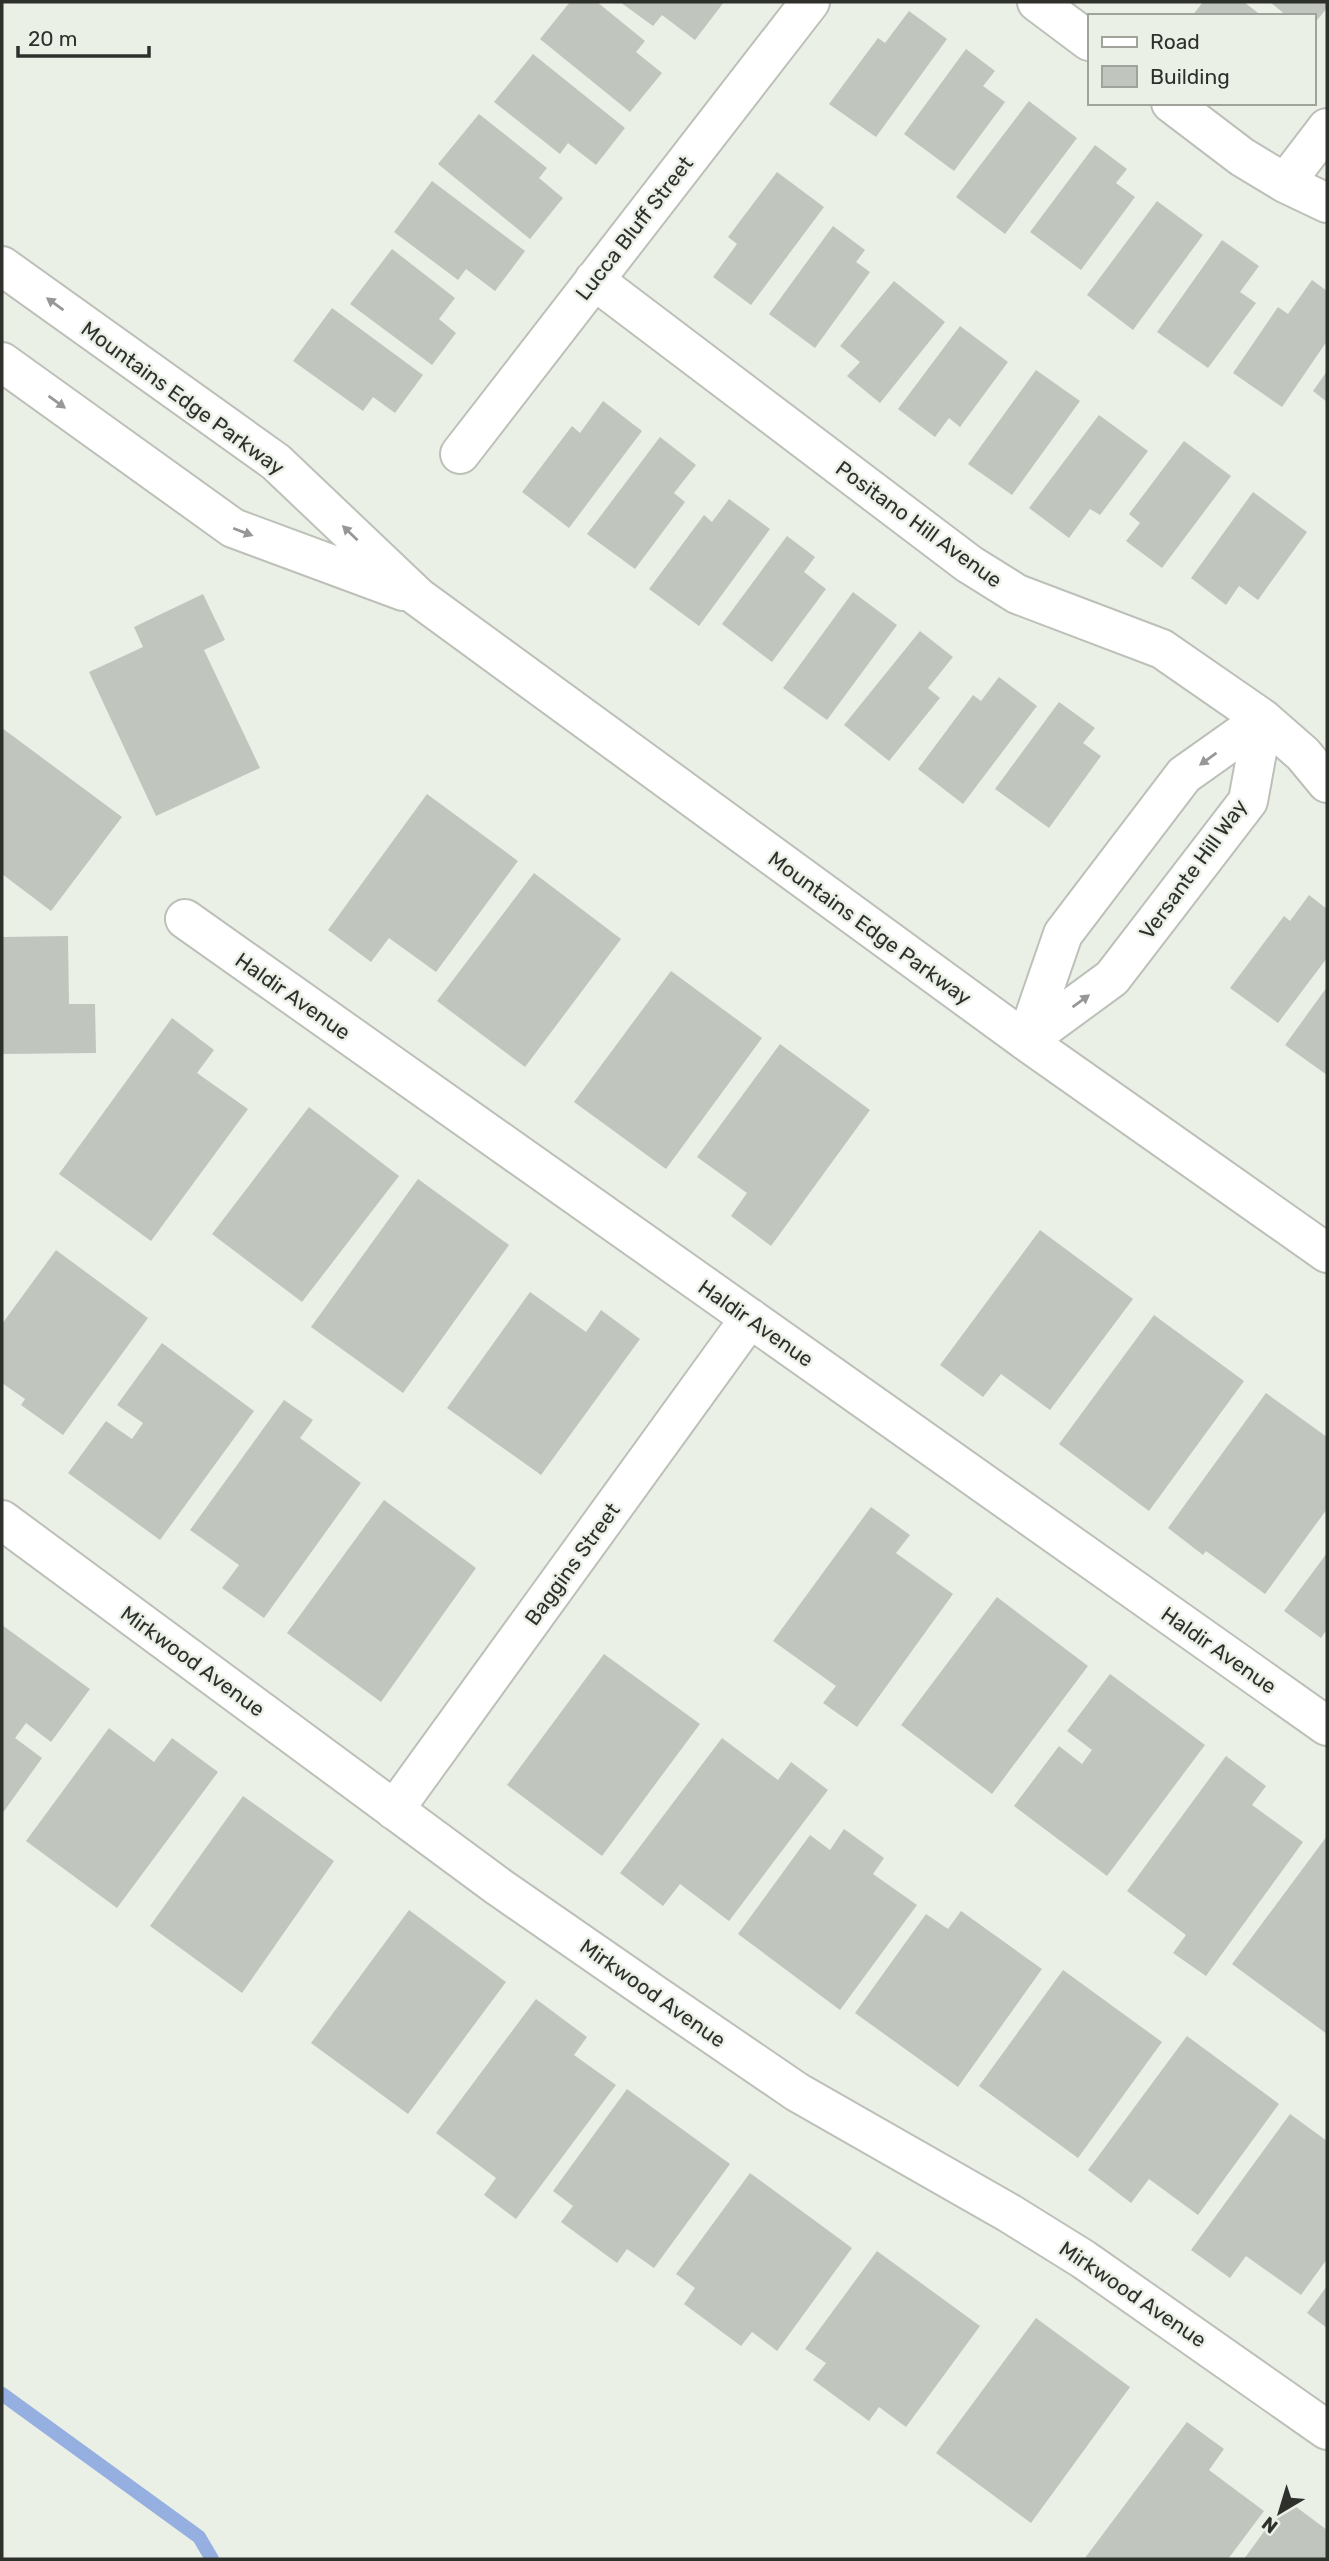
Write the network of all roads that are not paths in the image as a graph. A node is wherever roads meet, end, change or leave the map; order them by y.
1 (810, 2) edge
2 (1037, 2) edge
3 (1088, 40) edge
4 (1174, 105) edge
5 (1327, 128) edge
6 (1285, 183) junction
7 (1327, 203) edge
8 (2, 266) edge
9 (594, 280) junction
10 (2, 362) edge
11 (460, 454) dead end
12 (418, 597) junction
13 (1263, 719) junction
14 (1327, 783) edge
15 (185, 919) dead end
16 (1026, 1041) junction
17 (1327, 1253) edge
18 (750, 1318) junction
19 (2, 1520) edge
20 (1327, 1726) edge
21 (394, 1810) junction
22 (1327, 2430) edge

1 - 9 street, Lucca Bluff Street
2 - 3 street
4 - 6 street
5 - 6 street
6 - 7 street
12 -> 8 street, Mountains Edge Parkway
9 - 11 street, Lucca Bluff Street
9 - 13 street, Positano Hill Avenue
10 -> 12 street, Mountains Edge Parkway
12 - 16 street, Mountains Edge Parkway
13 - 14 street, Positano Hill Avenue
13 -> 16 street
16 -> 13 street, Versante Hill Way
15 - 18 street, Haldir Avenue
16 - 17 street, Mountains Edge Parkway
18 - 20 street, Haldir Avenue
18 - 21 street, Baggins Street
19 - 21 street, Mirkwood Avenue
21 - 22 street, Mirkwood Avenue

